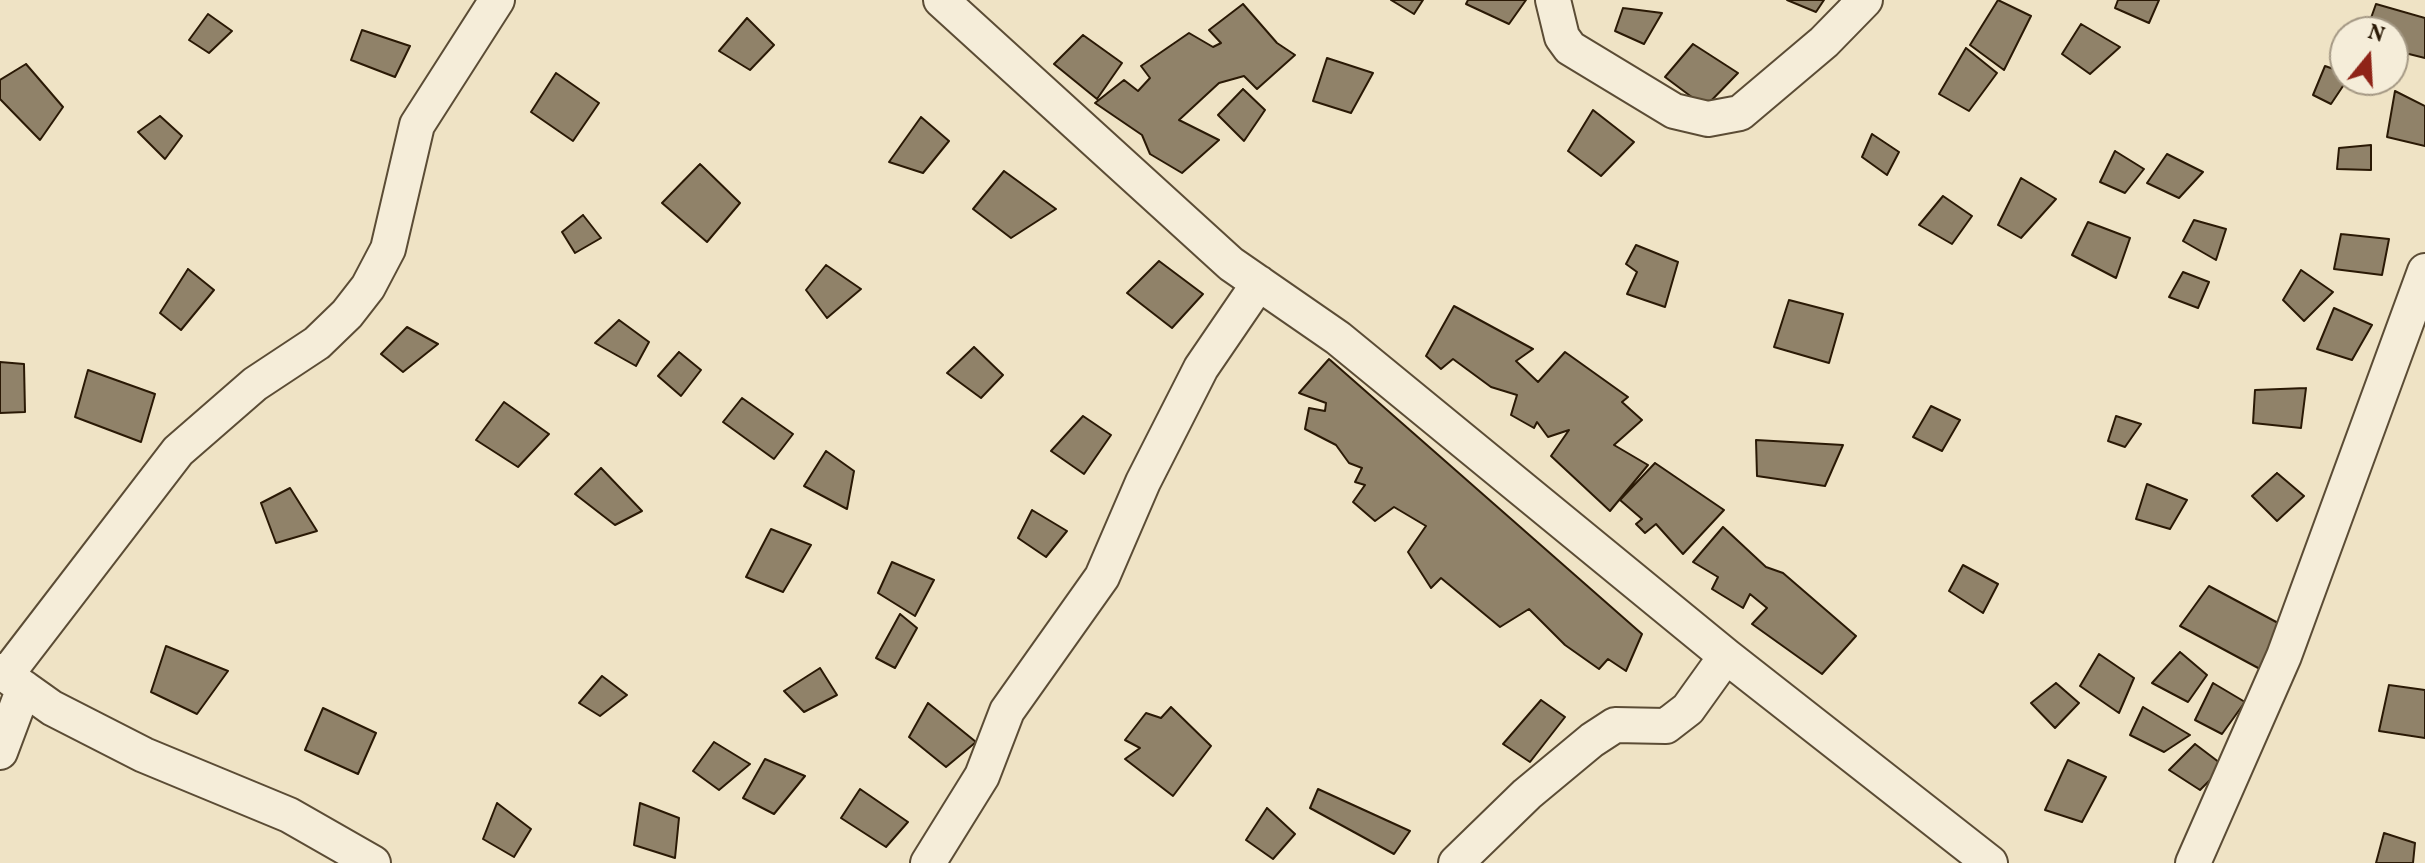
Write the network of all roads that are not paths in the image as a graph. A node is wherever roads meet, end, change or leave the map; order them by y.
1 (497, 0) edge
2 (941, 0) edge
3 (1553, 0) edge
4 (1865, 0) edge
5 (2425, 271) edge
6 (1259, 283) junction
7 (1726, 656) junction
8 (10, 678) edge
9 (0, 752) edge
10 (373, 863) edge
11 (928, 863) edge
12 (1456, 863) edge
13 (1990, 863) edge
14 (2193, 863) edge

1 - 8 street
2 - 6 street
3 - 4 street
5 - 14 street
6 - 7 street
6 - 11 street
7 - 12 street
7 - 13 street
8 - 9 street
8 - 10 street

